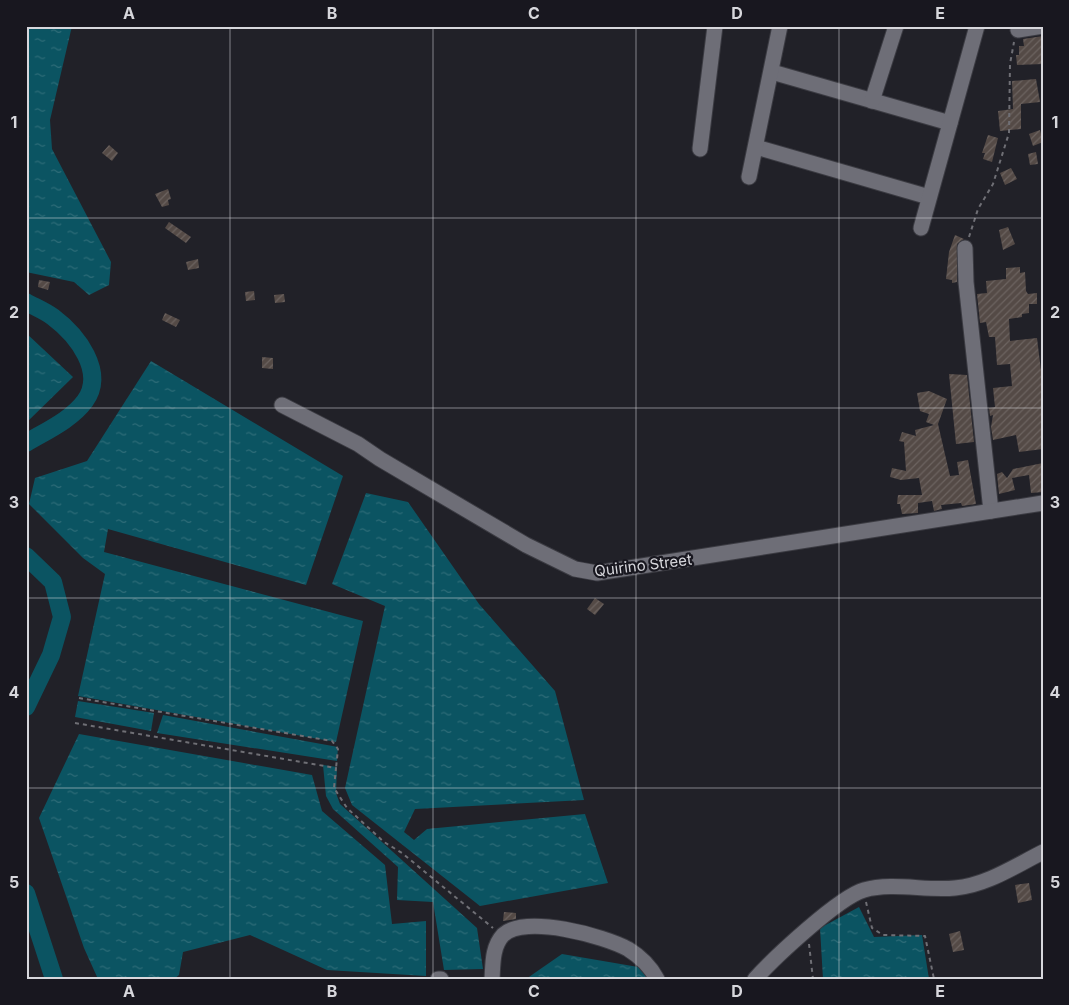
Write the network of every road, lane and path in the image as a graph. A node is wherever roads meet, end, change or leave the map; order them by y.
1 (715, 26) edge
2 (780, 26) edge
3 (977, 26) edge
4 (1043, 26) edge
5 (892, 27) edge
6 (1018, 30) joint
7 (772, 72) junction
8 (872, 101) junction
9 (950, 124) junction
10 (756, 147) junction
11 (700, 149) dead end
12 (749, 177) dead end
13 (929, 197) junction
14 (921, 228) dead end
15 (965, 248) joint
16 (282, 405) dead end
17 (1043, 503) edge
18 (990, 511) junction
19 (79, 698) dead end
20 (75, 723) dead end
21 (336, 768) junction
22 (1043, 852) edge
23 (863, 890) junction
24 (808, 930) junction
25 (503, 936) junction
26 (492, 979) edge
27 (657, 979) edge
28 (755, 979) edge
29 (813, 979) edge
30 (934, 979) edge

1 - 11 street
2 - 7 street
3 - 9 street
4 - 6 street
5 - 8 street
6 - 15 path
7 - 8 street
7 - 10 street
8 - 9 street
9 - 13 street
10 - 12 street
10 - 13 street
13 - 14 street
15 - 18 street
16 - 18 street, Quirino Street
17 - 18 street, Quirino Street
19 - 21 path
20 - 21 path
21 - 25 path
22 - 23 street
23 - 24 street
23 - 30 path
24 - 28 street
24 - 29 path
25 - 26 street
25 - 27 street

